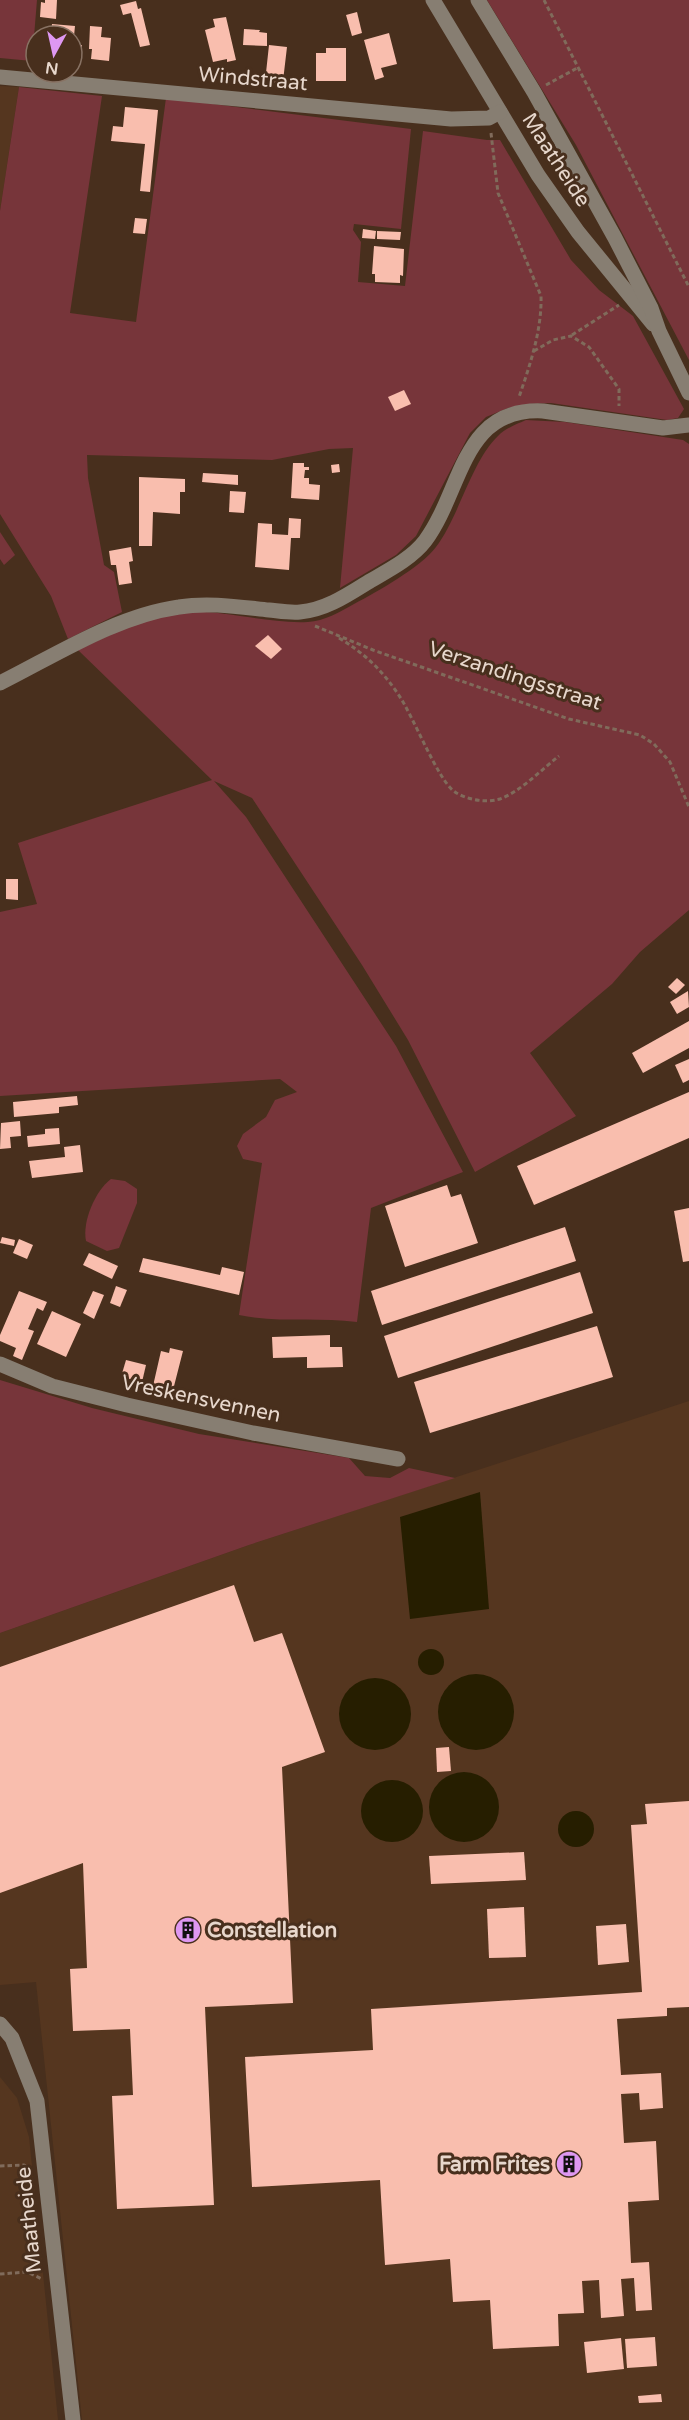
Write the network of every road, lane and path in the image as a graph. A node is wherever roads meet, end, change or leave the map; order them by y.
1 (433, 0) edge
2 (478, 0) edge
3 (544, 0) edge
4 (0, 77) edge
5 (495, 115) junction
6 (615, 238) junction
7 (595, 254) junction
8 (689, 287) edge
9 (631, 297) junction
10 (659, 331) junction
11 (571, 336) junction
12 (533, 352) junction
13 (689, 393) edge
14 (514, 412) junction
15 (620, 420) junction
16 (689, 425) edge
17 (299, 613) junction
18 (333, 633) junction
19 (0, 683) edge
20 (559, 756) dead end
21 (689, 807) edge
22 (0, 1364) edge
23 (398, 1459) dead end
24 (0, 2024) edge
25 (0, 2166) edge
26 (46, 2180) junction
27 (0, 2274) edge
28 (58, 2286) junction
29 (73, 2420) edge

1 - 5 street, Maatheide
2 - 6 street, Maatheide
3 - 8 path
4 - 5 street, Windstraat
5 - 7 street, Maatheide
5 - 12 path
6 - 7 street
6 - 10 street, Maatheide
7 - 9 street, Maatheide
9 - 10 street, Maatheide
9 - 11 path
10 - 13 street, Maatheide
11 - 12 path
11 - 15 path
12 - 14 path
14 - 15 street
14 - 17 street
15 - 16 street
17 - 18 path, Verzandingsstraat
17 - 19 street
18 - 20 path
18 - 21 path, Verzandingsstraat
22 - 23 street, Vreskensvennen
24 - 26 street, Maatheide
25 - 26 path
26 - 28 street, Maatheide
27 - 28 path
28 - 29 street, Maatheide

